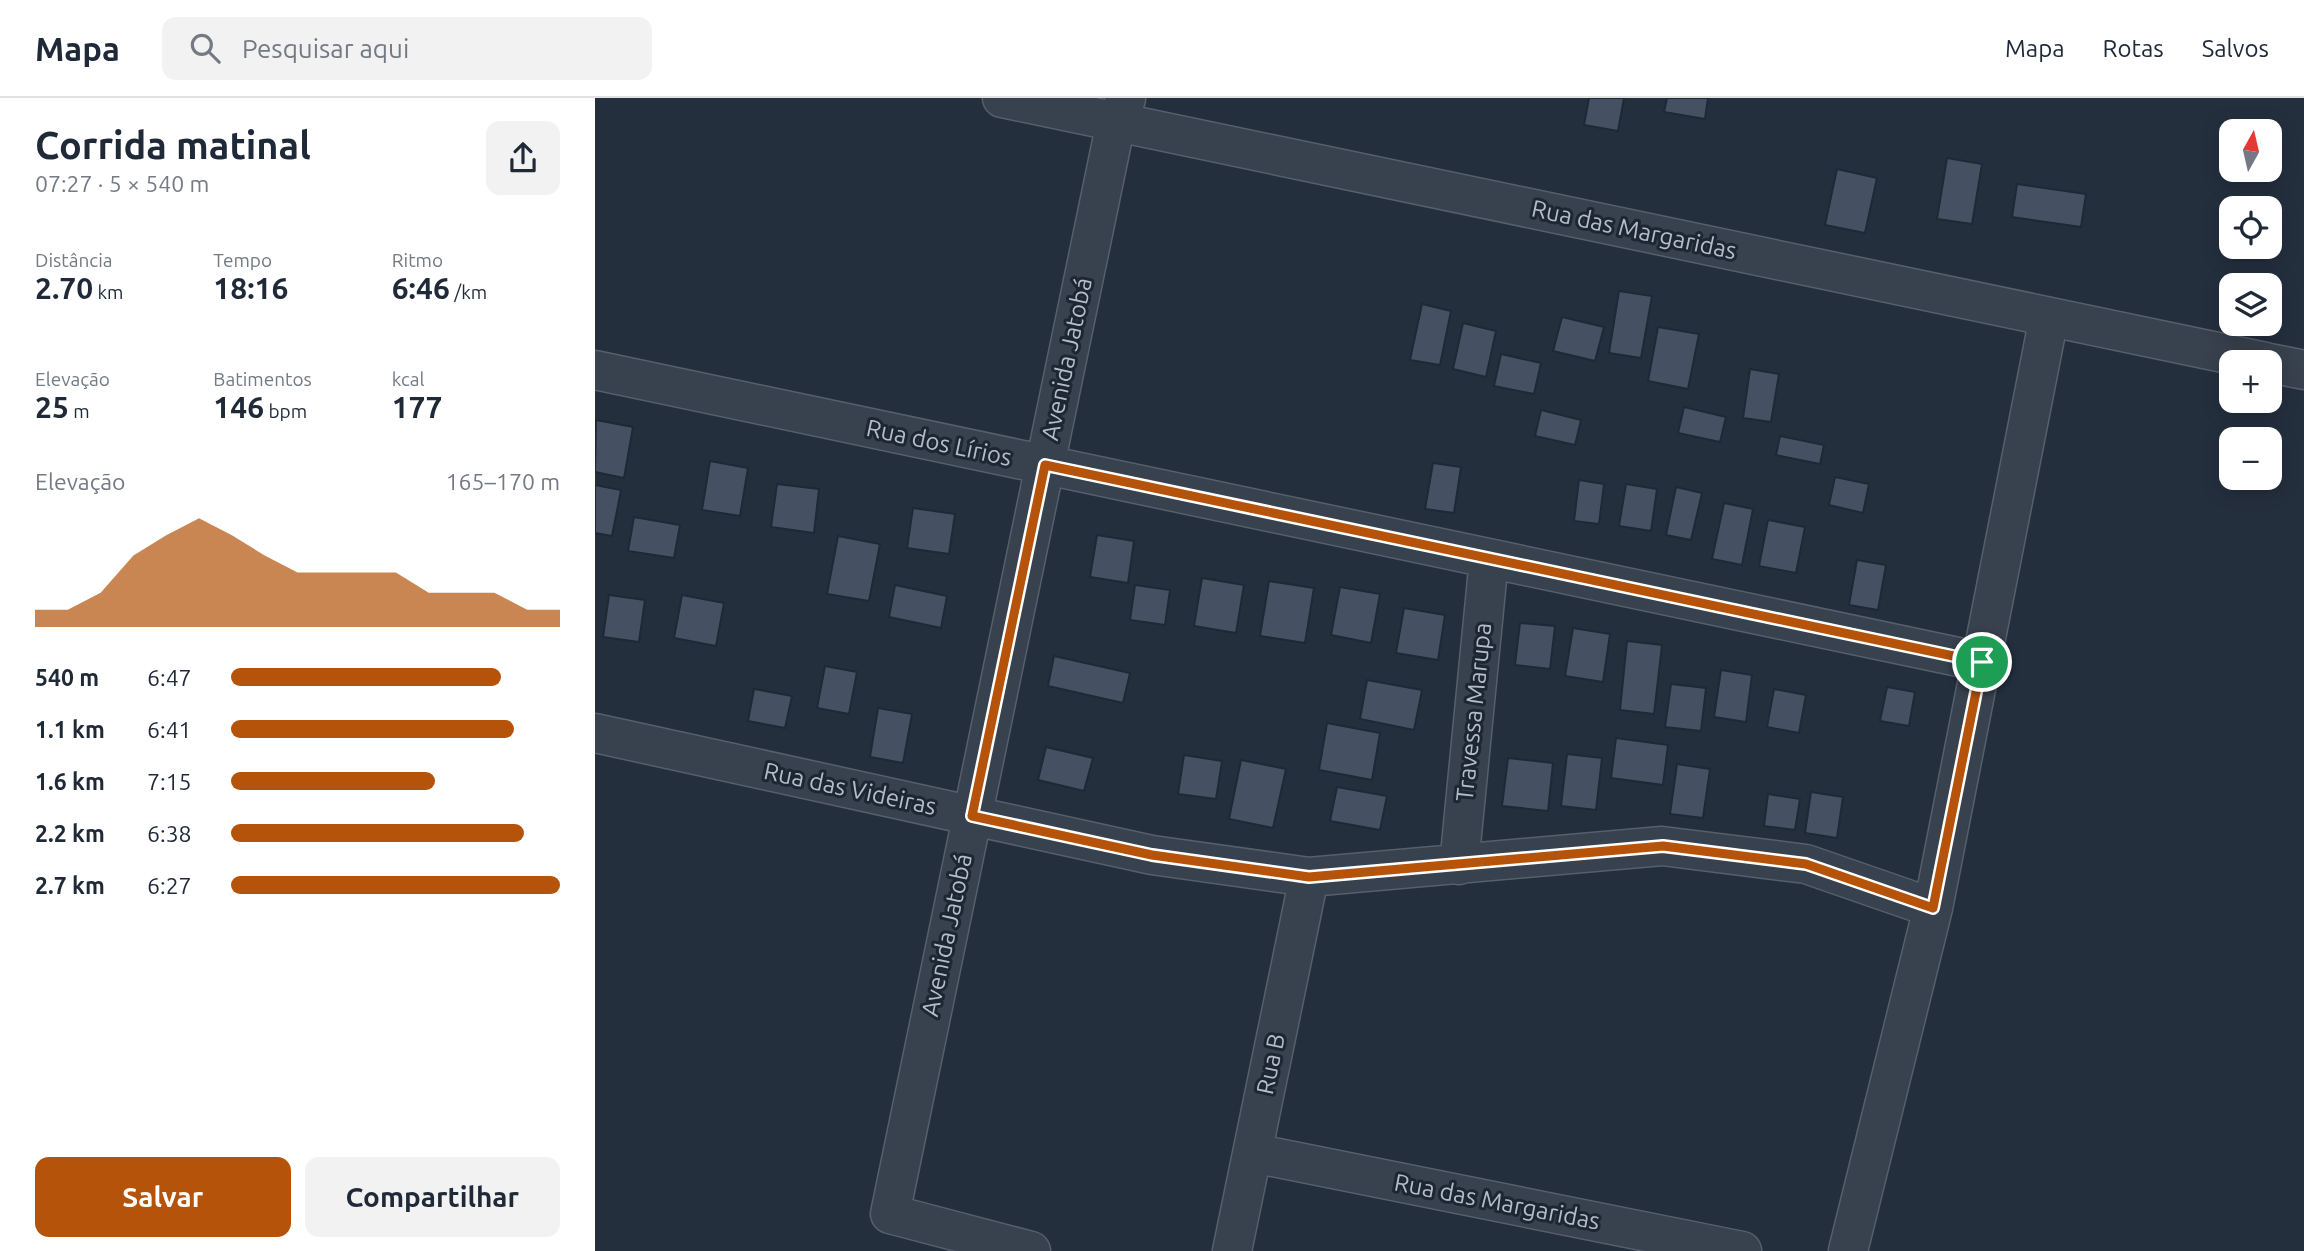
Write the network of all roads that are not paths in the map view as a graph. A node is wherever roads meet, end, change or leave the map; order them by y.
1 (1002, 98) edge
2 (1121, 110) edge
3 (2049, 317) junction
4 (2219, 353) edge
5 (2282, 366) edge
6 (595, 370) edge
7 (2304, 370) edge
8 (1045, 465) junction
9 (1489, 559) junction
10 (1982, 662) junction
11 (595, 733) edge
12 (972, 816) junction
13 (1459, 865) junction
14 (1309, 877) junction
15 (1933, 908) junction
16 (1252, 1153) junction
17 (1031, 1251) edge
18 (1232, 1251) edge
19 (1742, 1251) edge
20 (1849, 1251) edge

1 - 2 street, Rua das Margaridas
2 - 3 street, Rua das Margaridas
2 - 8 street, Avenida Jatobá
3 - 4 street, Rua das Margaridas
3 - 10 street
5 - 7 street, Rua das Margaridas
6 - 8 street, Rua dos Lírios
8 - 9 street, Rua dos Lírios
8 - 12 street, Avenida Jatobá
9 - 10 street, Rua dos Lírios
9 - 13 street, Travessa Marupa
10 - 15 street
11 - 12 street, Rua das Videiras
12 - 14 street, Rua das Videiras
12 - 17 street, Avenida Jatobá
13 - 14 street, Rua das Videiras
13 - 15 street, Rua das Videiras
14 - 16 street, Rua B
15 - 20 street
16 - 18 street, Rua B
16 - 19 street, Rua das Margaridas

